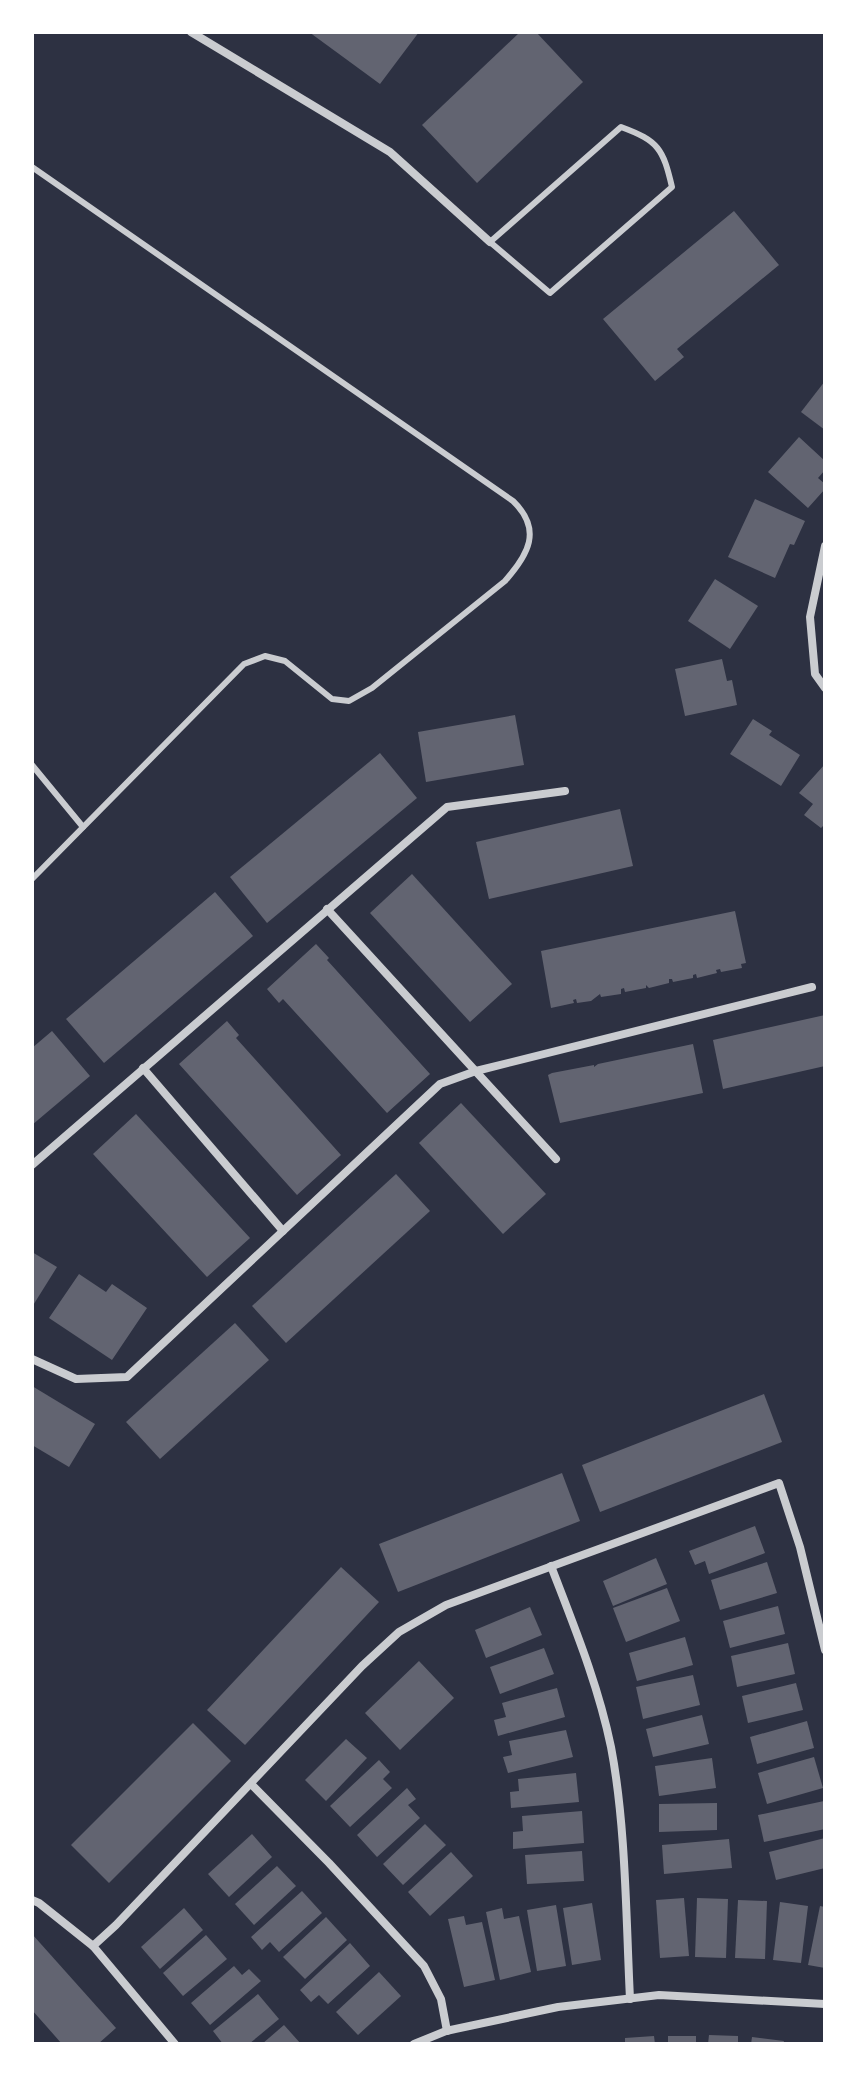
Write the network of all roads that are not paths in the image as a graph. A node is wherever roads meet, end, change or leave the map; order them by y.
1 (191, 32) edge
2 (32, 167) edge
3 (490, 242) junction
4 (825, 546) edge
5 (825, 688) edge
6 (32, 765) edge
7 (565, 791) dead end
8 (83, 827) junction
9 (32, 879) edge
10 (327, 909) junction
11 (812, 987) dead end
12 (143, 1068) junction
13 (476, 1071) junction
14 (556, 1159) dead end
15 (32, 1165) edge
16 (283, 1231) junction
17 (32, 1359) edge
18 (551, 1566) junction
19 (825, 1650) edge
20 (251, 1784) junction
21 (32, 1900) edge
22 (93, 1946) junction
23 (630, 1999) junction
24 (825, 2004) edge
25 (447, 2031) junction
26 (175, 2044) edge
27 (414, 2044) edge

1 - 3 street
2 - 8 lane
3 - 3 lane
4 - 5 street
6 - 8 lane
7 - 10 street
8 - 9 lane
10 - 12 street
10 - 13 street
11 - 13 street
12 - 15 street
12 - 16 street
13 - 14 street
13 - 16 street
16 - 17 street
18 - 19 street
18 - 20 street
18 - 23 street
20 - 22 street
20 - 25 street
21 - 22 street
22 - 26 street
23 - 24 street
23 - 25 street
25 - 27 street

